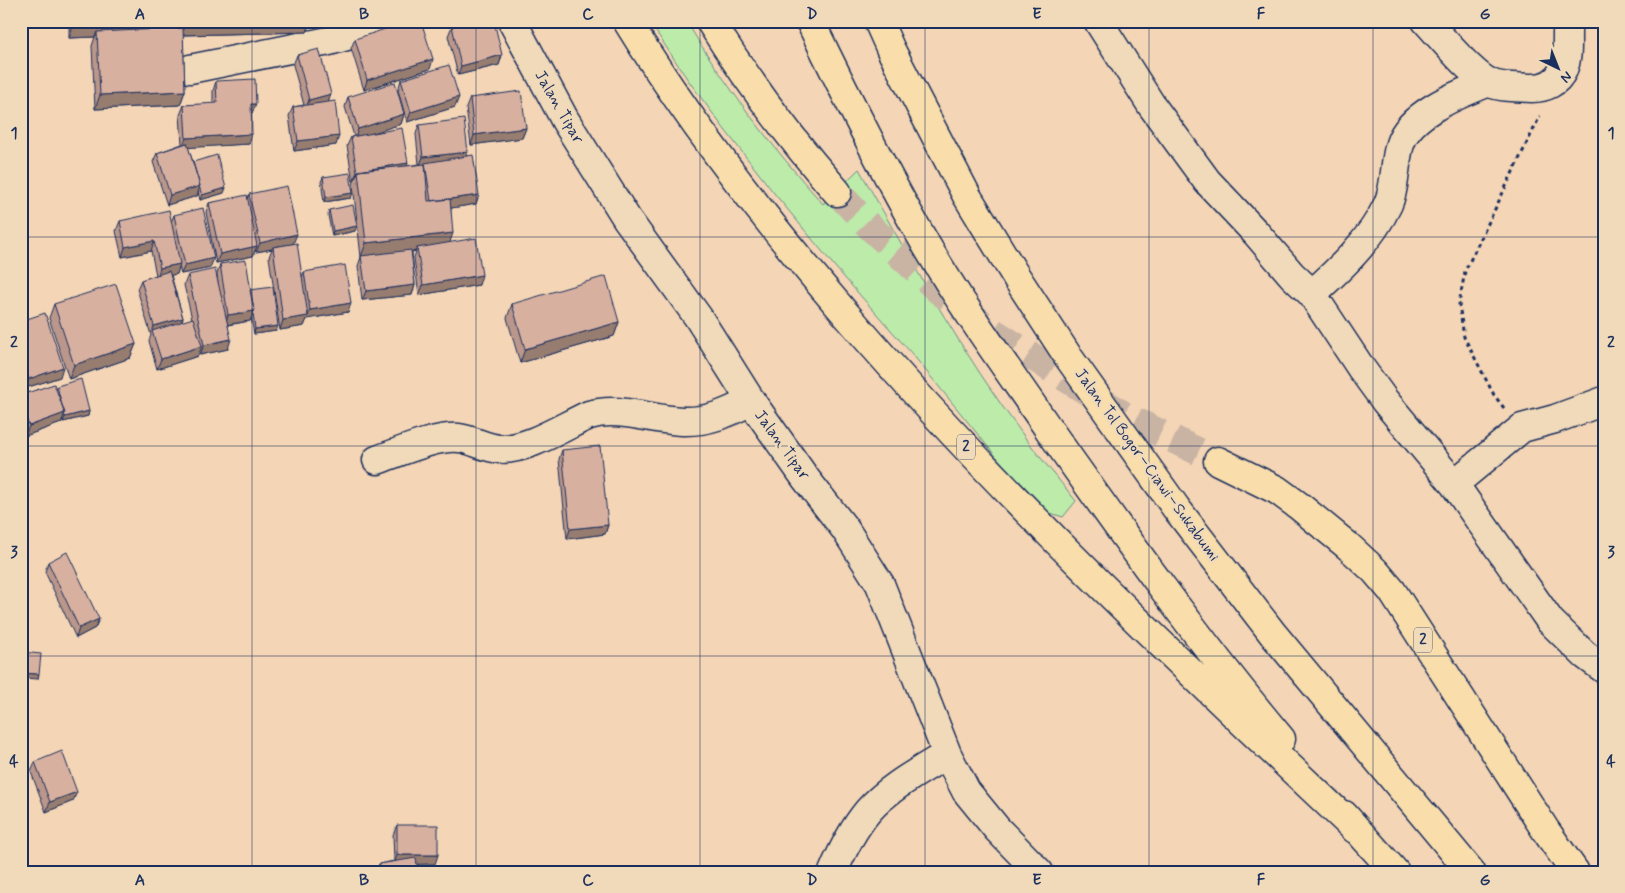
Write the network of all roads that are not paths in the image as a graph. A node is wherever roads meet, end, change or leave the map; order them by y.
1 (400, 21) edge
2 (512, 21) edge
3 (627, 21) edge
4 (710, 21) edge
5 (810, 21) edge
6 (878, 21) edge
7 (1098, 21) edge
8 (1426, 21) edge
9 (1568, 21) edge
10 (190, 69) dead end
11 (1490, 82) junction
12 (837, 192) tunnel mouth
13 (1312, 294) junction
14 (751, 401) junction
15 (1604, 401) edge
16 (377, 460) dead end
17 (1218, 461) tunnel mouth
18 (1454, 484) junction
19 (1604, 669) edge
20 (947, 754) junction
21 (1355, 829) junction
22 (833, 872) edge
23 (1039, 872) edge
24 (1395, 872) edge
25 (1472, 872) edge
26 (1575, 872) edge

1 - 10 street
2 - 14 street, Jalan Tipar
3 - 21 highway, 2
4 - 12 highway
5 - 21 highway, 2
6 - 25 highway, Jalan Tol Bogor–Ciawi–Sukabumi
7 - 13 street
8 - 11 street
9 - 11 street
11 - 13 street
13 - 18 street
14 - 16 street
14 - 20 street, Jalan Tipar
15 - 18 street
17 - 26 highway, 2
18 - 19 street
20 - 22 street
20 - 23 street, Jalan Tipar
21 - 24 highway, 2

